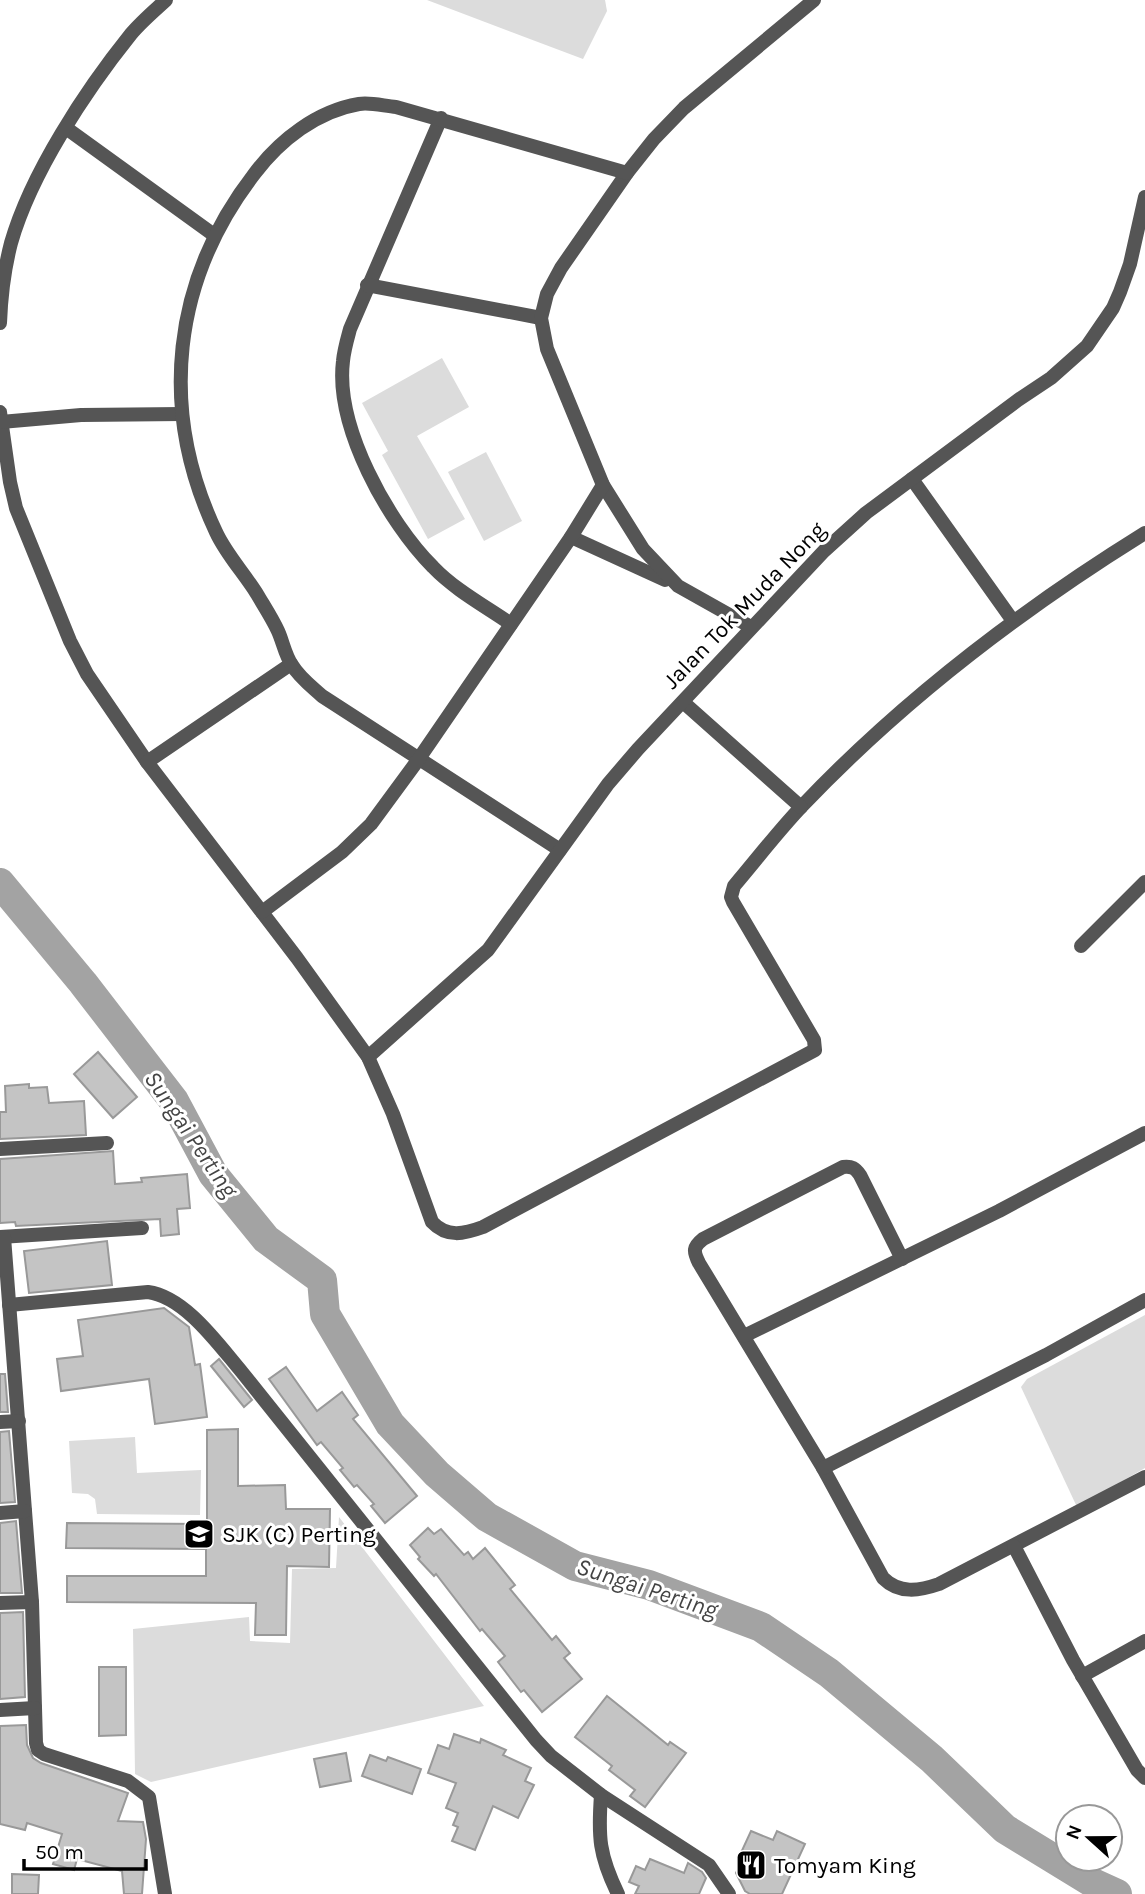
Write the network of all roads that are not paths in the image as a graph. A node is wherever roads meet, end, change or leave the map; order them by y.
1 (166, 0) edge
2 (814, 0) edge
3 (442, 118) junction
4 (66, 128) junction
5 (626, 173) junction
6 (1145, 197) edge
7 (214, 235) junction
8 (367, 285) junction
9 (541, 318) junction
10 (0, 323) edge
11 (182, 414) junction
12 (1, 417) edge
13 (912, 479) junction
14 (603, 485) junction
15 (1145, 533) edge
16 (571, 537) junction
17 (678, 586) junction
18 (1013, 621) junction
19 (511, 624) junction
20 (751, 627) junction
21 (291, 664) junction
22 (683, 702) junction
23 (418, 760) junction
24 (147, 762) junction
25 (801, 807) junction
26 (559, 850) junction
27 (1145, 881) edge
28 (262, 912) junction
29 (1081, 946) dead end
30 (368, 1057) junction
31 (1145, 1133) edge
32 (107, 1143) dead end
33 (0, 1149) edge
34 (142, 1228) dead end
35 (2, 1237) edge
36 (902, 1259) junction
37 (1145, 1300) edge
38 (9, 1305) junction
39 (6, 1331) edge
40 (744, 1336) junction
41 (19, 1421) junction
42 (0, 1422) edge
43 (822, 1468) junction
44 (1145, 1477) edge
45 (25, 1511) junction
46 (0, 1513) edge
47 (1013, 1546) junction
48 (32, 1602) junction
49 (0, 1603) edge
50 (1145, 1641) edge
51 (1082, 1676) junction
52 (35, 1708) junction
53 (0, 1710) edge
54 (1145, 1778) edge
55 (601, 1795) junction
56 (165, 1894) edge
57 (618, 1894) edge
58 (729, 1894) edge

1 - 4 street
2 - 5 street
3 - 5 street
3 - 7 street
3 - 8 street
4 - 7 street
4 - 10 street
5 - 9 street
6 - 13 street, Jalan Tok Muda Nong
7 - 11 street
8 - 9 street
8 - 19 street
9 - 14 street
11 - 12 street
11 - 21 street
12 - 24 street
13 - 18 street
13 - 20 street, Jalan Tok Muda Nong
14 - 16 street
14 - 17 street
15 - 18 street
16 - 17 street
16 - 19 street
17 - 20 street
18 - 25 street
19 - 23 street
20 - 22 street, Jalan Tok Muda Nong
21 - 23 street
21 - 24 street
22 - 25 street
22 - 26 street, Jalan Tok Muda Nong
23 - 26 street
23 - 28 street
24 - 28 street
25 - 30 street
26 - 30 street, Jalan Tok Muda Nong
27 - 29 street
28 - 30 street
31 - 36 street
32 - 33 street
34 - 35 street
35 - 38 street
36 - 40 street
36 - 40 street
37 - 43 street
38 - 39 street
38 - 55 street
39 - 41 street
40 - 43 street
41 - 42 street
41 - 45 street
43 - 47 street
44 - 47 street
45 - 46 street
45 - 48 street
47 - 51 street
48 - 49 street
48 - 52 street
50 - 51 street
51 - 54 street
52 - 53 street
52 - 56 street
55 - 57 street
55 - 58 street

